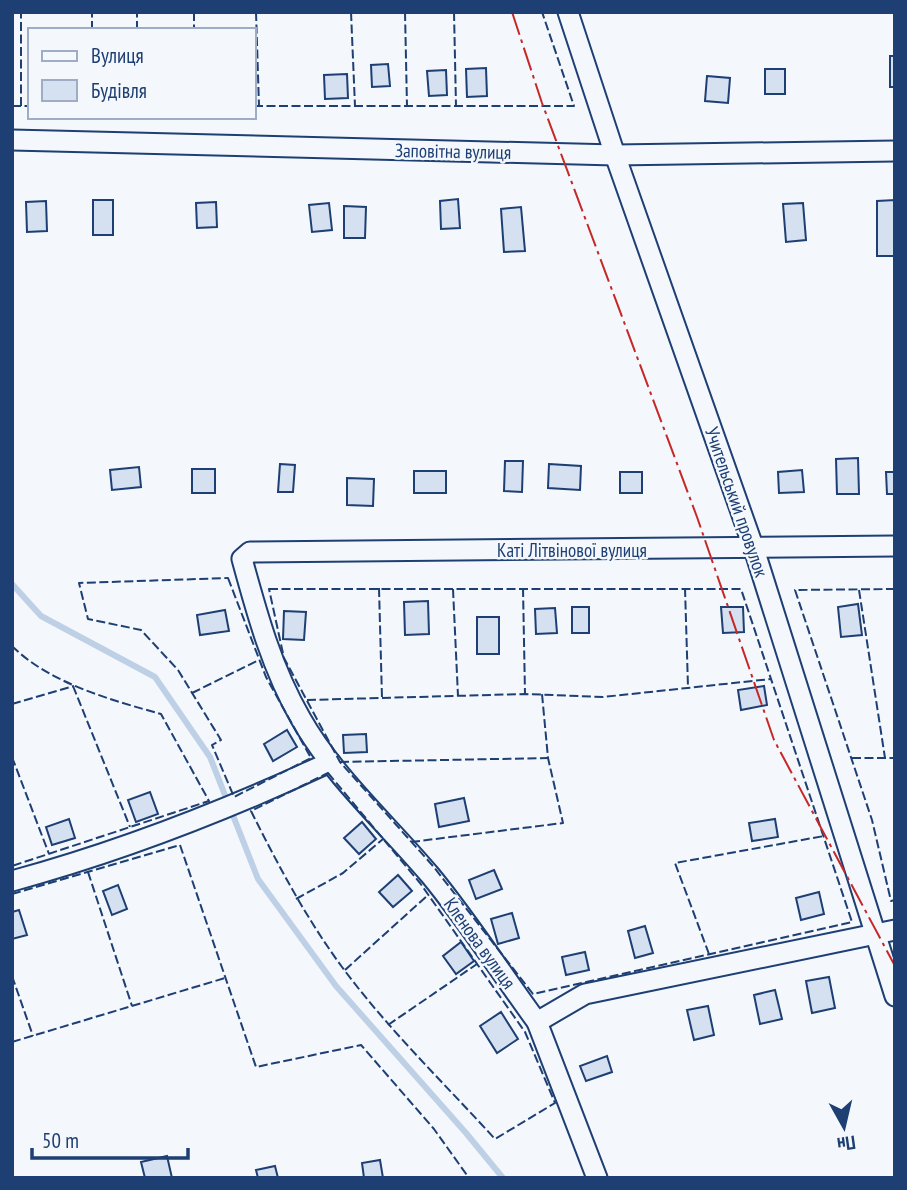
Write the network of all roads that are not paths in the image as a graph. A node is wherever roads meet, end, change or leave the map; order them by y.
1 (568, 12) edge
2 (12, 140) edge
3 (895, 151) edge
4 (615, 155) junction
5 (895, 546) edge
6 (754, 549) junction
7 (250, 552) joint
8 (330, 762) junction
9 (12, 881) edge
10 (895, 930) edge
11 (875, 935) junction
12 (895, 996) edge
13 (537, 1022) junction
14 (597, 1178) edge

1 - 4 street, Учительський провулок
2 - 4 street, Заповітна вулиця
3 - 4 street, Заповітна вулиця
4 - 6 street, Учительський провулок
5 - 6 street, Каті Літвінової вулиця
6 - 7 street, Каті Літвінової вулиця
6 - 11 street, Учительський провулок
7 - 8 street, Кленова вулиця
8 - 9 street
8 - 13 street, Кленова вулиця
10 - 11 street
11 - 12 street, Учительський провулок
11 - 13 street
13 - 14 street, Кленова вулиця

